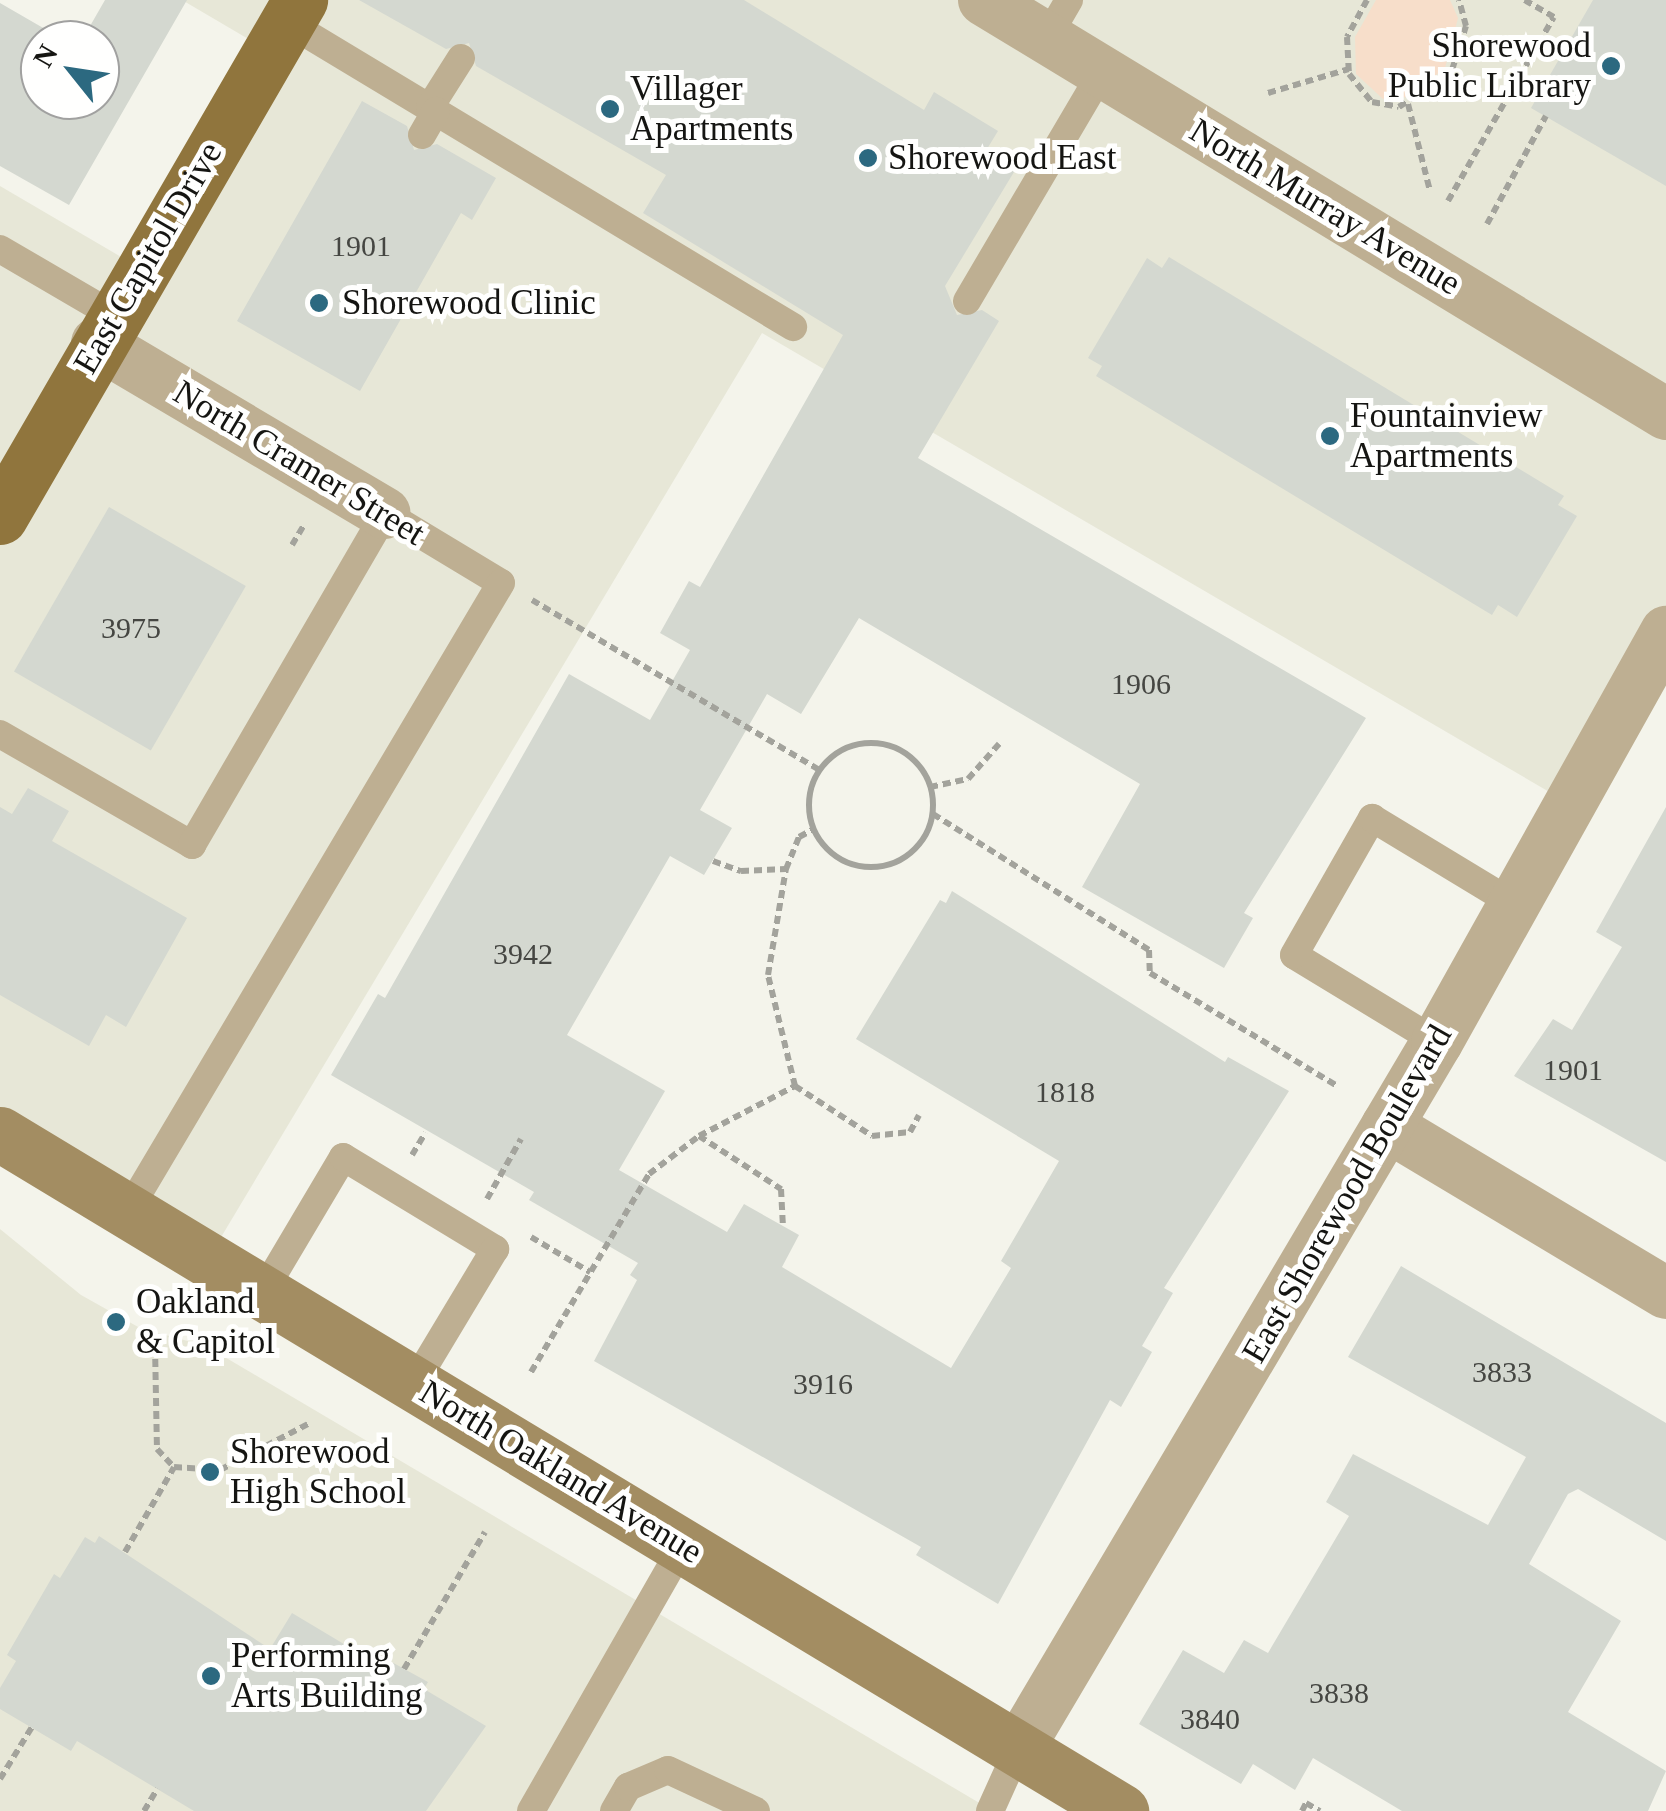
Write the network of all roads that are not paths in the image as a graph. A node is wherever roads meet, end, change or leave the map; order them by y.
1 (984, 0) edge
2 (293, 11) edge
3 (1058, 19) edge
4 (460, 58) dead end
5 (1102, 72) junction
6 (429, 118) junction
7 (0, 249) edge
8 (968, 301) dead end
9 (792, 327) dead end
10 (105, 329) junction
11 (1666, 414) edge
12 (385, 514) junction
13 (0, 517) edge
14 (1666, 632) edge
15 (0, 734) edge
16 (1514, 904) junction
17 (1437, 1042) junction
18 (1388, 1126) junction
19 (0, 1134) edge
20 (128, 1211) junction
21 (263, 1292) junction
22 (1666, 1293) edge
23 (414, 1384) junction
24 (683, 1546) junction
25 (1018, 1749) junction
26 (531, 1811) edge
27 (614, 1811) edge
28 (756, 1811) edge
29 (990, 1811) edge
30 (1121, 1811) edge

1 - 3 street, North Murray Avenue
2 - 6 lane
2 - 10 main road, East Capitol Drive
3 - 5 street, North Murray Avenue
4 - 6 lane
5 - 8 lane
5 - 11 street, North Murray Avenue
6 - 9 lane
7 - 10 lane
10 - 12 street, North Cramer Street
10 - 13 main road, East Capitol Drive
12 - 15 lane
12 - 20 lane, North Cramer Street
14 - 16 street, East Shorewood Boulevard
16 - 17 street, East Shorewood Boulevard
16 - 17 lane
17 - 18 street, East Shorewood Boulevard
18 - 22 street
18 - 25 street, East Shorewood Boulevard
19 - 20 main road, North Oakland Avenue
20 - 21 main road, North Oakland Avenue
21 - 23 main road, North Oakland Avenue
21 - 23 lane
23 - 24 main road, North Oakland Avenue
24 - 25 main road, North Oakland Avenue
24 - 26 lane
25 - 29 lane
25 - 30 main road, North Oakland Avenue
27 - 28 lane

